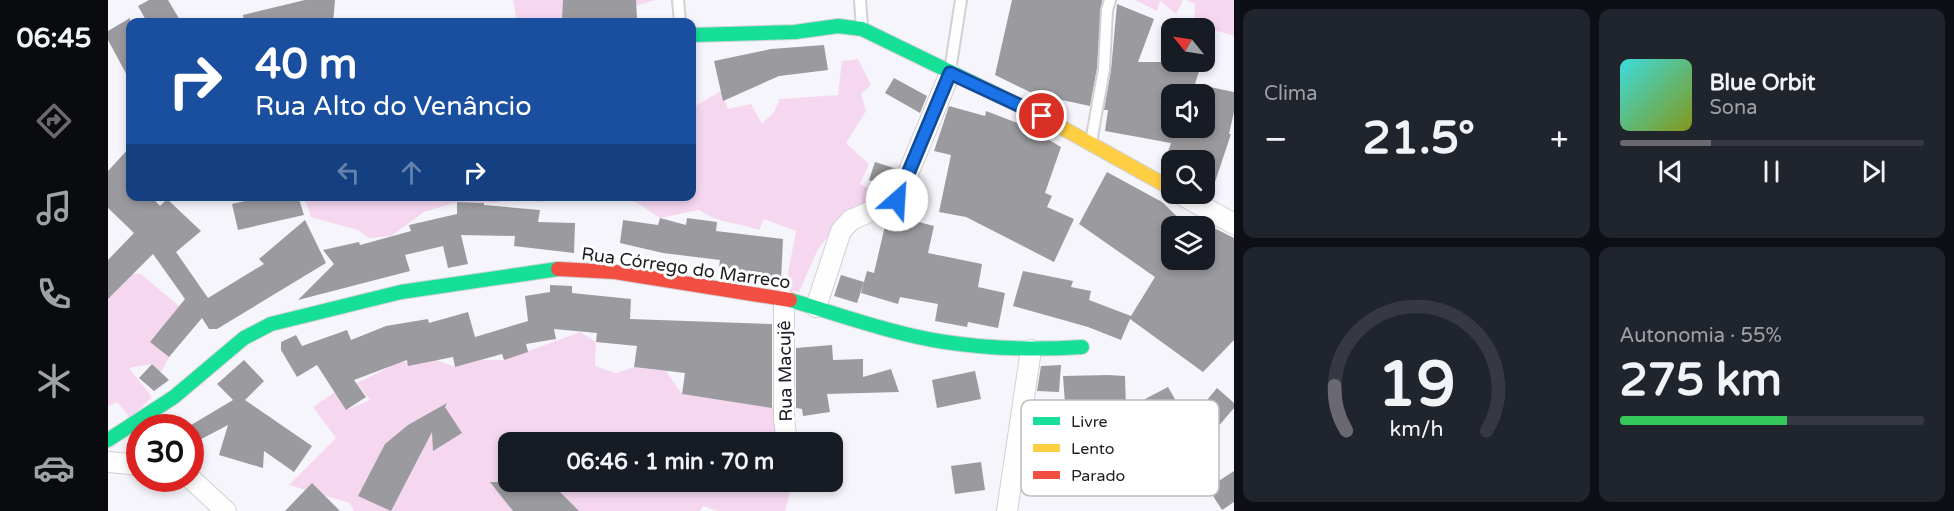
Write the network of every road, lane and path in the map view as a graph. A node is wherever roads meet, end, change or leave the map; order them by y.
1 (678, 0) edge
2 (860, 0) edge
3 (961, 0) edge
4 (1110, 0) edge
5 (680, 18) edge
6 (862, 29) junction
7 (696, 35) edge
8 (950, 73) junction
9 (1091, 142) junction
10 (1161, 183) edge
11 (1198, 204) edge
12 (1234, 224) edge
13 (784, 299) junction
14 (816, 307) junction
15 (1082, 347) dead end
16 (1032, 350) junction
17 (1024, 400) edge
18 (1021, 421) edge
19 (786, 432) edge
20 (108, 440) edge
21 (108, 462) edge
22 (126, 464) edge
23 (204, 491) edge
24 (226, 511) edge
25 (1007, 511) edge

1 - 5 lane
2 - 6 lane
3 - 8 lane
4 - 9 lane
6 - 7 street
6 - 8 street
8 - 9 street
8 - 14 street
9 - 10 street
11 - 12 street
13 - 14 street, Rua Córrego do Marreco
13 - 19 street, Rua Macujê
13 - 20 street, Rua Córrego do Marreco
14 - 16 street, Rua Córrego do Marreco
15 - 16 street, Rua Córrego do Marreco
16 - 17 street
18 - 25 street
21 - 22 street
23 - 24 street

